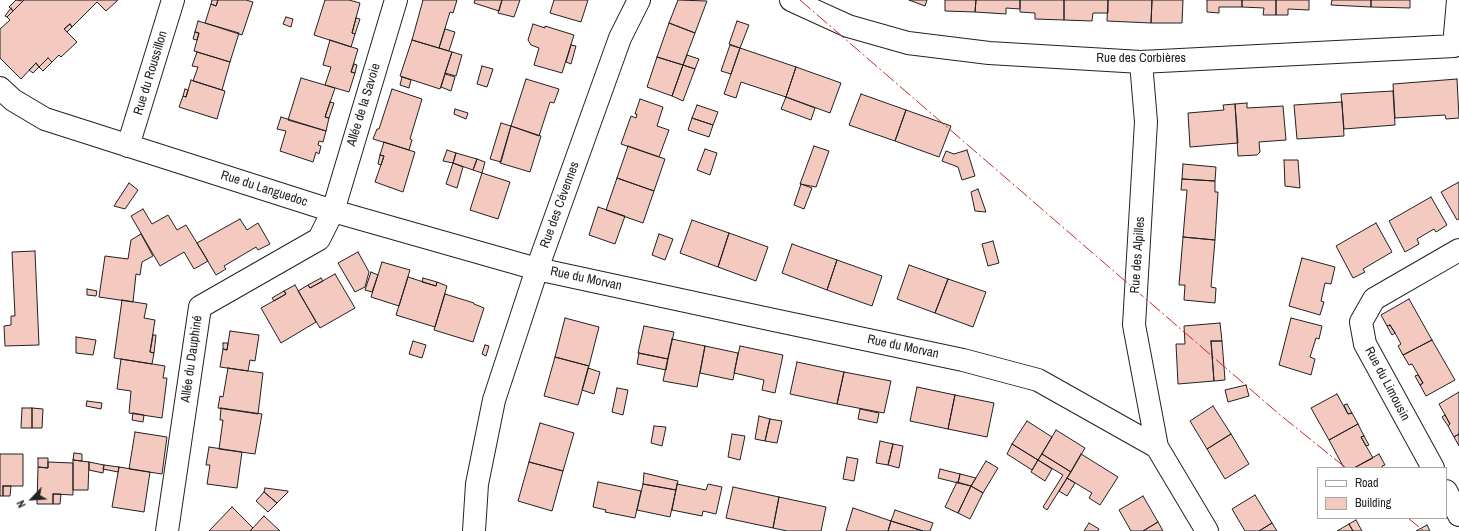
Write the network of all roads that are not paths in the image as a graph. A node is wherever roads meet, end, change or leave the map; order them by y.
1 (173, 0) edge
2 (396, 0) edge
3 (639, 0) edge
4 (791, 0) edge
5 (1458, 0) edge
6 (1141, 62) junction
7 (0, 88) edge
8 (128, 146) junction
9 (333, 211) junction
10 (1459, 250) edge
11 (537, 269) junction
12 (1157, 447) junction
13 (1432, 467) edge
14 (1447, 493) edge
15 (1459, 515) edge
16 (167, 531) edge
17 (474, 531) edge
18 (1207, 531) edge

1 - 8 street, Rue du Roussillon
2 - 9 street, Allée de la Savoie
3 - 11 street, Rue des Cévennes
4 - 6 street, Rue des Corbières
5 - 6 street, Rue des Corbières
6 - 12 street, Rue des Alpilles
7 - 8 street, Rue du Languedoc
8 - 9 street, Rue du Languedoc
9 - 11 street, Rue du Languedoc
9 - 16 street, Allée du Dauphiné
10 - 13 street, Rue du Limousin
11 - 12 street, Rue du Morvan
11 - 17 street, Rue des Cévennes
12 - 18 street, Rue du Morvan
14 - 15 street

